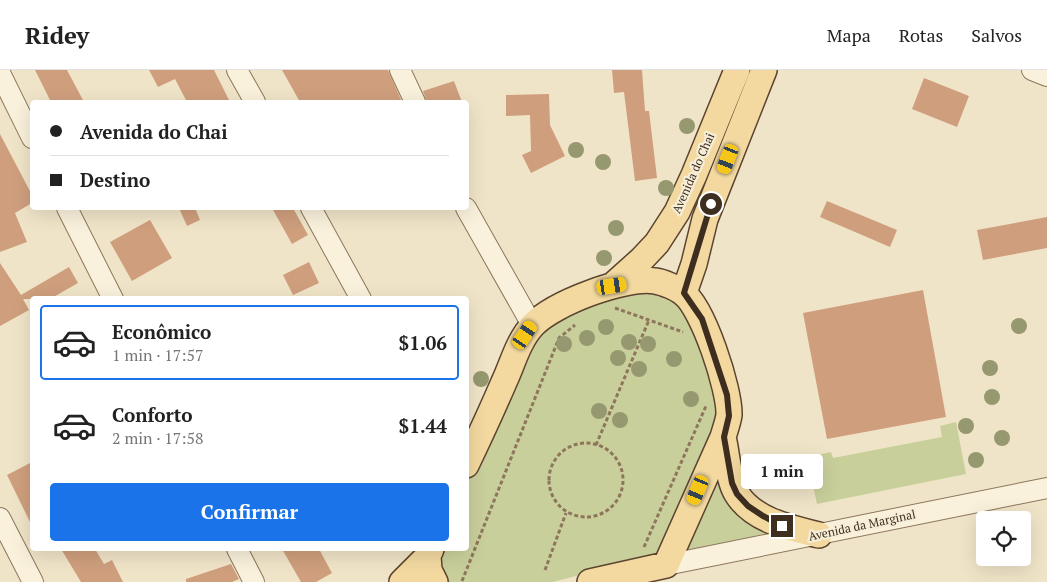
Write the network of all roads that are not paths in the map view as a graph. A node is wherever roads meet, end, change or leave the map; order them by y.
1 (237, 70) edge
2 (400, 70) edge
3 (737, 70) edge
4 (764, 70) edge
5 (1032, 70) edge
6 (0, 73) edge
7 (1047, 76) edge
8 (254, 100) edge
9 (414, 100) edge
10 (30, 134) edge
11 (68, 210) edge
12 (312, 210) edge
13 (467, 210) edge
14 (684, 293) junction
15 (111, 296) edge
16 (359, 296) edge
17 (611, 296) junction
18 (532, 326) junction
19 (724, 437) junction
20 (469, 459) edge
21 (1047, 488) edge
22 (2, 528) edge
23 (819, 535) junction
24 (238, 551) edge
25 (430, 552) edge
26 (666, 565) junction
27 (33, 582) edge
28 (254, 582) edge
29 (402, 582) edge
30 (435, 582) edge
31 (590, 582) edge

1 - 8 street
2 - 9 street
3 - 17 main road, Avenida do Chai
4 - 14 main road
5 - 7 street
6 - 10 street
11 - 15 street
12 - 16 street
13 - 18 street
14 - 17 main road, Avenida do Chai
14 - 19 main road
17 - 18 main road, Avenida do Chai
18 - 20 main road, Avenida do Chai
19 - 23 main road
19 - 26 main road
21 - 23 street, Avenida da Marginal
22 - 27 street
23 - 26 street, Avenida da Marginal
24 - 28 street
25 - 29 main road
25 - 30 main road
26 - 31 main road, Avenida da Marginal

